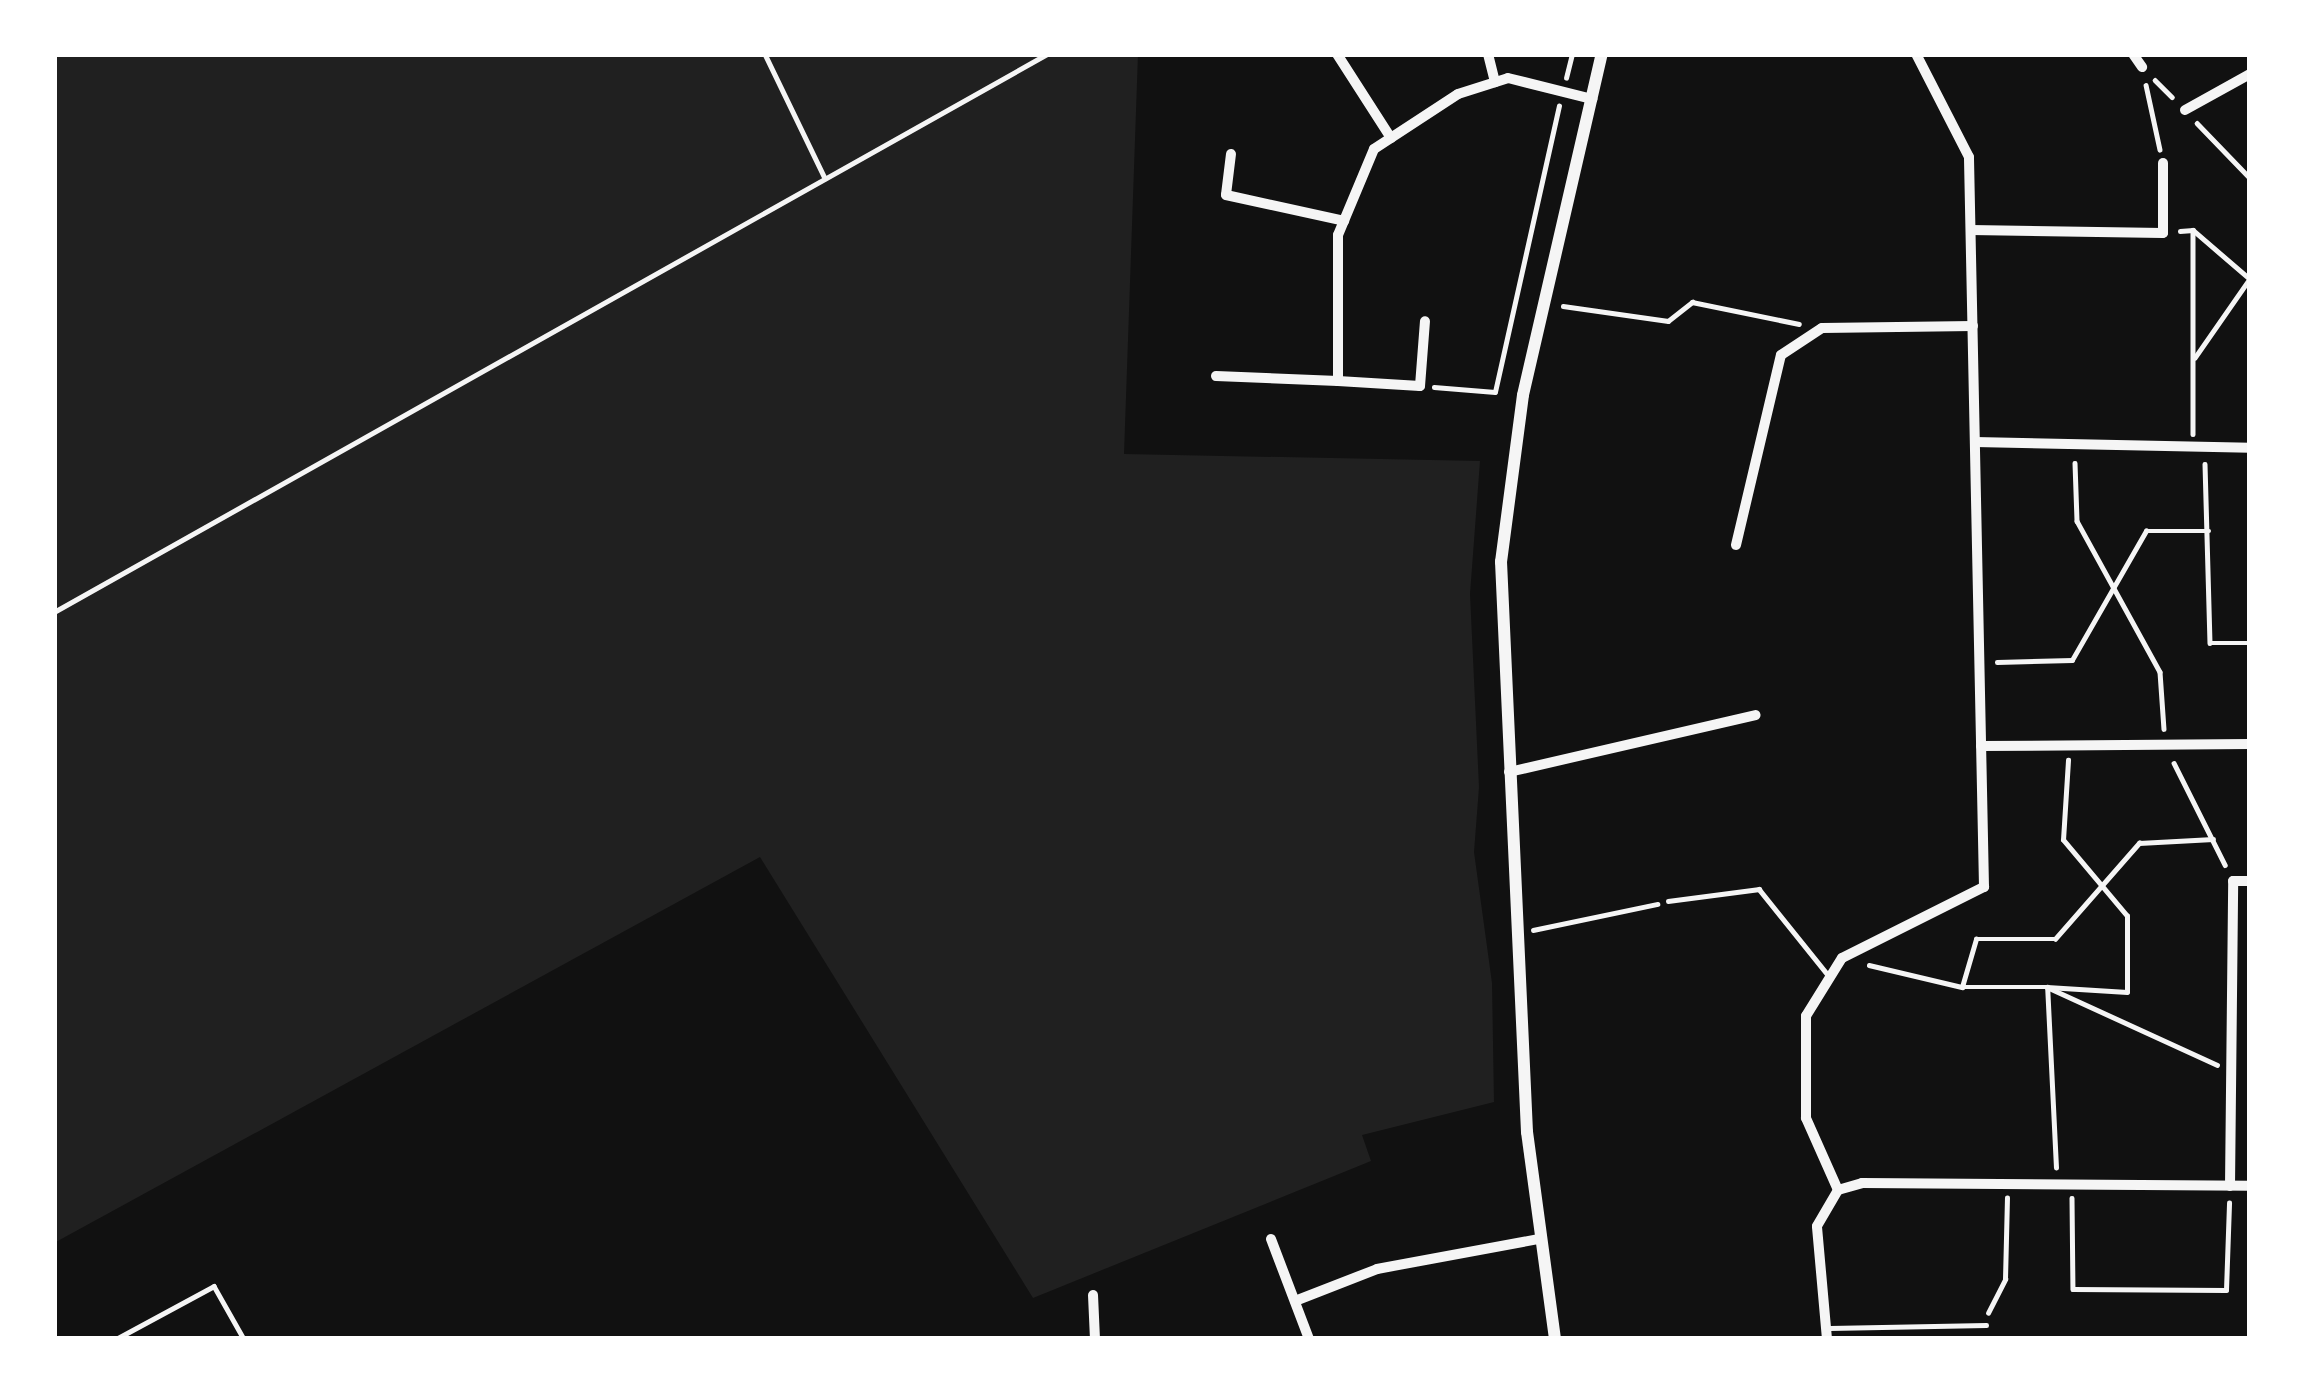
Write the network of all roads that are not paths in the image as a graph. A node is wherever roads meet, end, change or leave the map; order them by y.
1 (1337, 54) edge
2 (1488, 54) edge
3 (1602, 54) edge
4 (1916, 54) edge
5 (2133, 54) edge
6 (2142, 67) road end
7 (2250, 74) edge
8 (1495, 82) junction
9 (1592, 99) junction
10 (2185, 110) dead end
11 (1391, 138) junction
12 (1231, 154) dead end
13 (2163, 163) road end
14 (1344, 221) junction
15 (1971, 230) junction
16 (1424, 321) dead end
17 (1973, 326) junction
18 (1216, 376) dead end
19 (1338, 381) junction
20 (1975, 442) junction
21 (2250, 448) edge
22 (1736, 545) dead end
23 (1756, 715) dead end
24 (2250, 744) edge
25 (1981, 746) junction
26 (1509, 772) junction
27 (2250, 881) edge
28 (1668, 901) road end
29 (1829, 976) junction
30 (2230, 1186) junction
31 (2250, 1186) edge
32 (1838, 1190) junction
33 (1271, 1239) dead end
34 (1539, 1239) junction
35 (1093, 1295) dead end
36 (1295, 1301) junction
37 (1986, 1324) road end
38 (1827, 1333) edge
39 (116, 1339) edge
40 (244, 1339) edge
41 (1096, 1339) edge
42 (1309, 1339) edge
43 (1555, 1339) edge

1 - 11 street
2 - 8 street
3 - 9 street
4 - 15 street
5 - 6 street
7 - 10 street
8 - 9 street
8 - 11 street
9 - 26 street
11 - 14 street
12 - 14 street
13 - 15 street
14 - 19 street
15 - 17 street
16 - 19 street
17 - 20 street
17 - 22 street
18 - 19 street
20 - 21 street
20 - 25 street
23 - 26 street
24 - 25 street
25 - 29 street
26 - 34 street
27 - 30 street
28 - 29 lane
29 - 32 street
30 - 31 street
30 - 32 street
32 - 38 street
33 - 36 street
34 - 36 street
34 - 43 street
35 - 41 street
36 - 42 street
37 - 38 lane
39 - 40 lane

